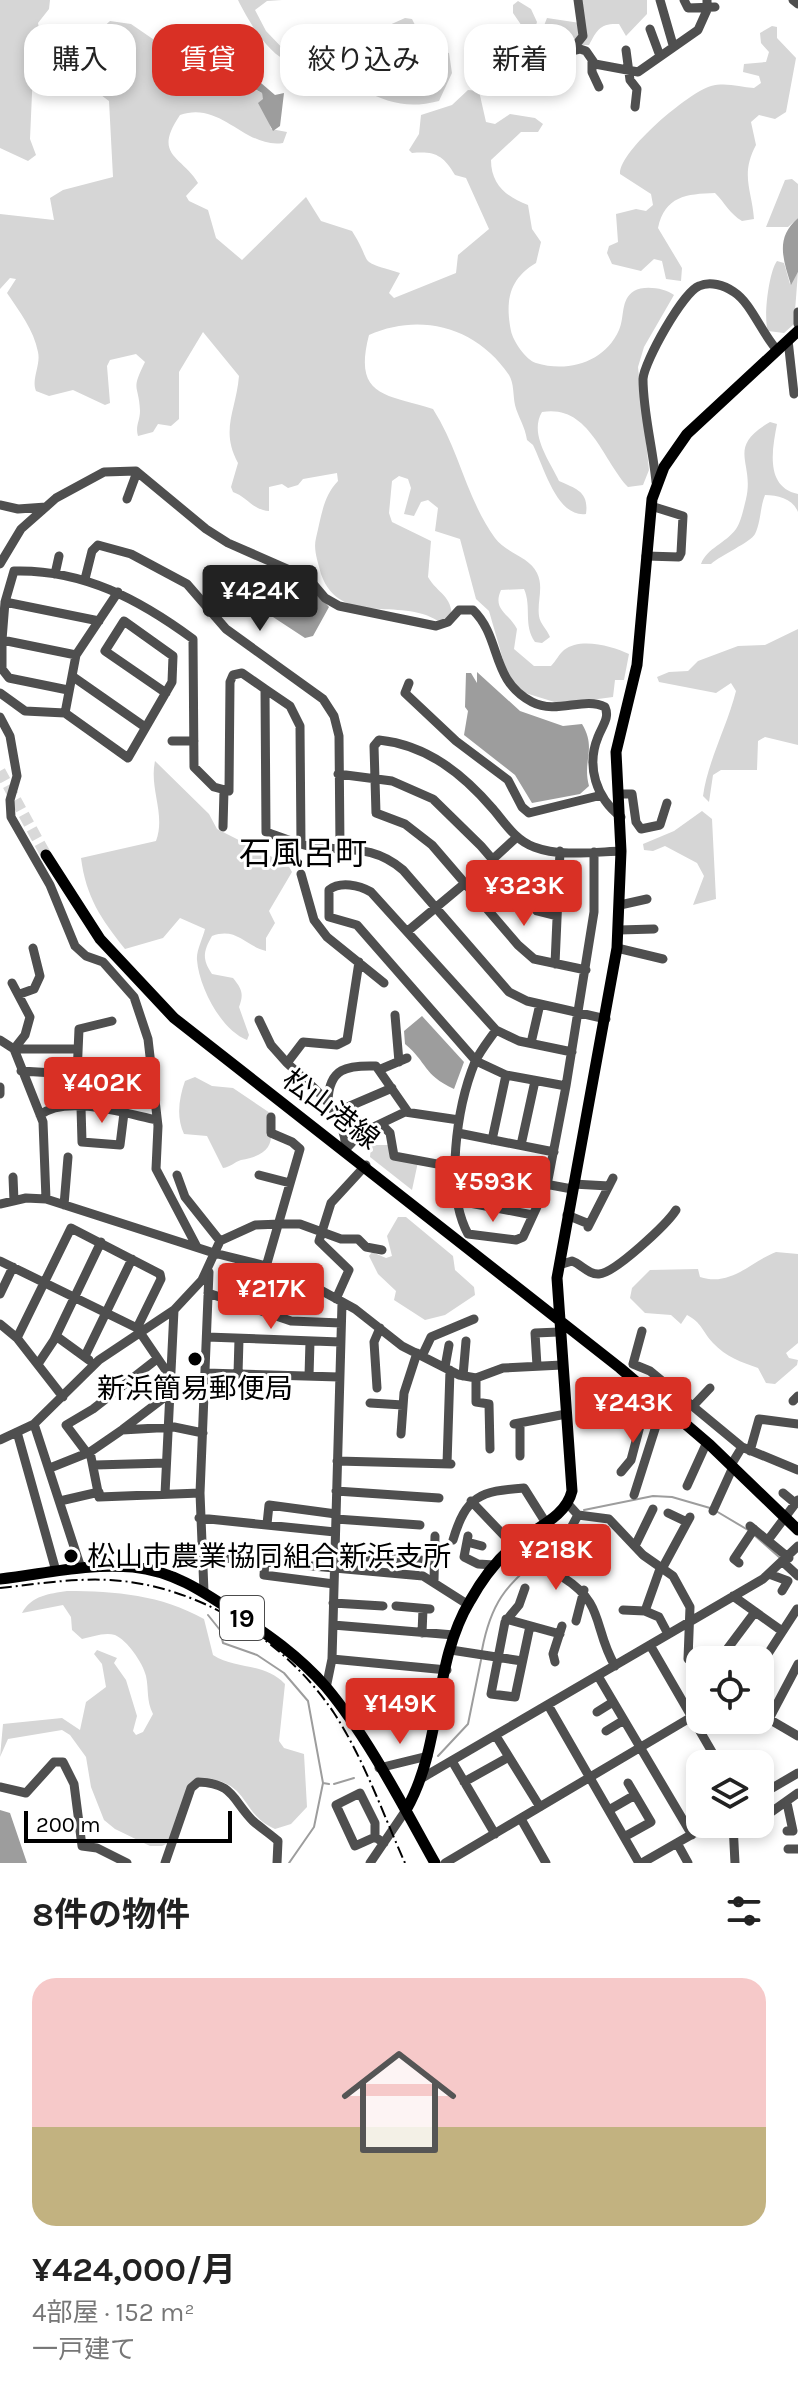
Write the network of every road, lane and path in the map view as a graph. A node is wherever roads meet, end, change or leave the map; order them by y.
1 (578, 0) edge
2 (660, 0) edge
3 (684, 0) edge
4 (793, 0) edge
5 (798, 4) edge
6 (710, 5) edge
7 (650, 29) dead end
8 (576, 45) edge
9 (673, 45) junction
10 (626, 50) dead end
11 (576, 51) edge
12 (660, 56) junction
13 (592, 62) junction
14 (630, 73) junction
15 (599, 87) dead end
16 (635, 107) dead end
17 (798, 312) edge
18 (796, 332) edge
19 (777, 350) junction
20 (794, 394) dead end
21 (137, 472) junction
22 (656, 482) junction
23 (127, 499) dead end
24 (0, 505) edge
25 (651, 506) junction
26 (46, 507) junction
27 (59, 556) dead end
28 (646, 556) junction
29 (0, 564) edge
30 (14, 571) junction
31 (55, 574) junction
32 (85, 579) junction
33 (118, 592) junction
34 (5, 602) junction
35 (99, 621) junction
36 (2, 640) edge
37 (76, 655) junction
38 (72, 676) junction
39 (409, 683) dead end
40 (265, 689) junction
41 (68, 690) junction
42 (0, 693) edge
43 (166, 693) junction
44 (65, 713) junction
45 (0, 717) edge
46 (145, 727) junction
47 (172, 741) dead end
48 (194, 741) junction
49 (338, 774) junction
50 (374, 777) junction
51 (224, 790) junction
52 (618, 794) junction
53 (602, 795) junction
54 (667, 803) dead end
55 (621, 817) junction
56 (223, 827) dead end
57 (517, 837) junction
58 (301, 844) junction
59 (340, 847) junction
60 (560, 851) junction
61 (621, 851) junction
62 (594, 852) junction
63 (46, 855) tunnel mouth
64 (493, 859) junction
65 (301, 874) dead end
66 (464, 884) junction
67 (647, 899) dead end
68 (620, 905) junction
69 (435, 908) junction
70 (557, 916) junction
71 (654, 929) dead end
72 (409, 930) junction
73 (619, 930) junction
74 (33, 948) dead end
75 (617, 948) junction
76 (663, 959) dead end
77 (359, 962) junction
78 (555, 964) junction
79 (586, 970) junction
80 (12, 983) dead end
81 (384, 983) dead end
82 (20, 994) junction
83 (540, 1004) junction
84 (579, 1013) junction
85 (606, 1019) junction
86 (259, 1020) dead end
87 (112, 1021) dead end
88 (397, 1021) dead end
89 (496, 1030) junction
90 (0, 1040) edge
91 (531, 1043) junction
92 (14, 1049) junction
93 (78, 1049) junction
94 (572, 1052) junction
95 (476, 1061) junction
96 (287, 1063) junction
97 (381, 1069) junction
98 (21, 1071) junction
99 (77, 1075) junction
100 (506, 1075) junction
101 (153, 1079) junction
102 (535, 1081) junction
103 (566, 1086) junction
104 (0, 1087) edge
105 (392, 1088) junction
106 (0, 1094) edge
107 (328, 1101) junction
108 (81, 1107) junction
109 (336, 1112) junction
110 (408, 1112) junction
111 (124, 1113) junction
112 (40, 1115) junction
113 (271, 1117) dead end
114 (157, 1120) junction
115 (459, 1120) junction
116 (382, 1125) junction
117 (458, 1133) junction
118 (492, 1140) junction
119 (521, 1145) junction
120 (346, 1149) junction
121 (554, 1152) junction
122 (68, 1157) dead end
123 (366, 1165) junction
124 (455, 1167) junction
125 (259, 1175) dead end
126 (13, 1177) dead end
127 (290, 1183) junction
128 (163, 1185) junction
129 (547, 1185) junction
130 (572, 1186) junction
131 (46, 1199) junction
132 (14, 1201) junction
133 (459, 1201) junction
134 (0, 1204) edge
135 (64, 1205) junction
136 (676, 1210) dead end
137 (533, 1215) junction
138 (567, 1215) junction
139 (281, 1224) junction
140 (322, 1230) junction
141 (220, 1241) junction
142 (101, 1242) junction
143 (197, 1247) junction
144 (382, 1250) dead end
145 (214, 1253) junction
146 (132, 1259) junction
147 (0, 1261) edge
148 (268, 1265) junction
149 (559, 1265) junction
150 (13, 1267) junction
151 (209, 1268) junction
152 (44, 1283) junction
153 (261, 1284) dead end
154 (208, 1293) junction
155 (0, 1294) edge
156 (75, 1298) junction
157 (339, 1301) junction
158 (174, 1310) junction
159 (106, 1313) junction
160 (474, 1319) dead end
161 (558, 1319) junction
162 (341, 1323) junction
163 (0, 1324) edge
164 (380, 1328) junction
165 (139, 1330) junction
166 (642, 1331) dead end
167 (559, 1332) junction
168 (56, 1336) junction
169 (207, 1337) junction
170 (17, 1338) junction
171 (239, 1339) junction
172 (310, 1341) junction
173 (466, 1341) dead end
174 (340, 1342) junction
175 (449, 1345) dead end
176 (419, 1354) junction
177 (85, 1356) junction
178 (157, 1359) junction
179 (38, 1364) junction
180 (96, 1364) junction
181 (562, 1365) junction
182 (537, 1366) junction
183 (448, 1369) junction
184 (650, 1371) junction
185 (206, 1373) junction
186 (238, 1374) junction
187 (169, 1375) junction
188 (309, 1376) junction
189 (463, 1376) junction
190 (339, 1377) junction
191 (476, 1378) junction
192 (377, 1388) dead end
193 (644, 1388) junction
194 (671, 1388) junction
195 (710, 1388) dead end
196 (169, 1394) junction
197 (63, 1397) junction
198 (661, 1402) junction
199 (370, 1403) dead end
200 (403, 1405) junction
201 (693, 1406) junction
202 (566, 1414) junction
203 (34, 1424) junction
204 (798, 1424) edge
205 (167, 1428) junction
206 (122, 1430) junction
207 (17, 1432) junction
208 (203, 1433) junction
209 (401, 1434) dead end
210 (0, 1440) edge
211 (707, 1442) junction
212 (746, 1449) junction
213 (491, 1450) dead end
214 (88, 1453) junction
215 (522, 1453) dead end
216 (337, 1461) junction
217 (166, 1463) junction
218 (95, 1465) junction
219 (50, 1468) junction
220 (798, 1470) edge
221 (728, 1471) junction
222 (621, 1472) dead end
223 (687, 1486) dead end
224 (336, 1491) junction
225 (99, 1492) junction
226 (200, 1493) junction
227 (783, 1493) dead end
228 (165, 1494) junction
229 (634, 1495) dead end
230 (439, 1498) dead end
231 (60, 1501) junction
232 (471, 1501) junction
233 (797, 1502) edge
234 (568, 1504) junction
235 (713, 1511) dead end
236 (578, 1515) junction
237 (336, 1516) junction
238 (784, 1516) junction
239 (199, 1518) junction
240 (546, 1523) junction
241 (267, 1524) junction
242 (420, 1525) dead end
243 (798, 1530) edge
244 (335, 1532) junction
245 (435, 1536) dead end
246 (453, 1540) dead end
247 (768, 1540) junction
248 (513, 1545) junction
249 (482, 1546) dead end
250 (635, 1546) junction
251 (798, 1546) edge
252 (335, 1555) junction
253 (202, 1556) junction
254 (786, 1560) junction
255 (265, 1561) junction
256 (434, 1561) junction
257 (739, 1563) dead end
258 (494, 1565) junction
259 (662, 1567) junction
260 (81, 1568) junction
261 (334, 1569) junction
262 (56, 1571) junction
263 (203, 1571) junction
264 (769, 1574) junction
265 (798, 1576) edge
266 (0, 1579) edge
267 (185, 1581) junction
268 (434, 1581) junction
269 (334, 1584) junction
270 (525, 1588) dead end
271 (584, 1590) junction
272 (782, 1591) dead end
273 (204, 1592) junction
274 (733, 1596) junction
275 (333, 1603) junction
276 (401, 1604) dead end
277 (467, 1604) junction
278 (383, 1606) dead end
279 (797, 1609) edge
280 (623, 1610) dead end
281 (645, 1611) junction
282 (755, 1612) junction
283 (506, 1619) junction
284 (576, 1621) dead end
285 (690, 1621) junction
286 (333, 1625) junction
287 (530, 1626) junction
288 (782, 1631) junction
289 (422, 1633) junction
290 (668, 1634) junction
291 (454, 1635) junction
292 (650, 1645) junction
293 (689, 1646) edge
294 (730, 1646) edge
295 (773, 1646) edge
296 (451, 1650) junction
297 (497, 1657) junction
298 (332, 1659) junction
299 (522, 1661) junction
300 (555, 1662) dead end
301 (798, 1664) edge
302 (615, 1666) junction
303 (447, 1670) junction
304 (598, 1676) junction
305 (326, 1688) junction
306 (686, 1700) edge
307 (613, 1702) junction
308 (774, 1702) edge
309 (548, 1705) junction
310 (597, 1712) dead end
311 (624, 1720) junction
312 (686, 1721) edge
313 (774, 1721) edge
314 (606, 1731) dead end
315 (496, 1736) junction
316 (798, 1736) edge
317 (640, 1748) junction
318 (428, 1756) junction
319 (509, 1757) junction
320 (452, 1761) junction
321 (379, 1768) junction
322 (798, 1773) edge
323 (590, 1777) junction
324 (422, 1778) junction
325 (464, 1782) junction
326 (628, 1783) dead end
327 (0, 1787) edge
328 (774, 1787) edge
329 (798, 1793) edge
330 (635, 1795) junction
331 (787, 1803) junction
332 (540, 1807) junction
333 (406, 1810) junction
334 (609, 1810) junction
335 (774, 1811) edge
336 (521, 1819) junction
337 (686, 1825) edge
338 (787, 1831) dead end
339 (495, 1834) junction
340 (624, 1837) junction
341 (686, 1838) edge
342 (734, 1838) edge
343 (380, 1840) junction
344 (677, 1843) junction
345 (127, 1863) edge
346 (165, 1863) edge
347 (277, 1863) edge
348 (370, 1863) edge
349 (435, 1863) edge
350 (445, 1863) edge
351 (546, 1863) edge
352 (641, 1863) edge
353 (688, 1863) edge
354 (735, 1863) edge

1 - 8 street
2 - 9 street
3 - 6 street
4 - 5 street
6 - 9 street
7 - 12 street
9 - 12 street
10 - 14 street
11 - 13 street
12 - 14 street
13 - 14 street
13 - 15 street
14 - 16 street
17 - 18 street
18 - 19 main road
18 - 20 street
19 - 22 main road
19 - 22 street
21 - 23 street
21 - 26 street
21 - 53 street
22 - 25 main road
24 - 26 street
25 - 28 main road
25 - 28 street
26 - 29 street
27 - 31 street
28 - 52 main road
29 - 30 street
30 - 31 street
30 - 34 street
31 - 32 street
32 - 33 street
32 - 49 street
33 - 35 street
33 - 48 street
34 - 35 street
34 - 36 street
35 - 37 street
36 - 37 street
36 - 41 street
37 - 38 street
38 - 41 street
38 - 46 street
39 - 53 street
40 - 51 street
40 - 58 street
40 - 58 street
41 - 44 street
42 - 44 street
43 - 43 street
43 - 46 street
44 - 46 street
45 - 101 street
47 - 48 street
48 - 51 street
49 - 50 street
49 - 59 street
50 - 57 street
50 - 64 street
50 - 66 street
51 - 56 street
52 - 54 street
52 - 55 main road
53 - 55 street
55 - 61 main road
57 - 60 street
57 - 64 street
58 - 59 street
59 - 69 street
60 - 62 street
60 - 70 street
61 - 62 street
61 - 68 main road
62 - 79 street
63 - 120 main road, 松山港線
64 - 70 street
65 - 77 street
66 - 69 street
66 - 78 street
67 - 68 street
68 - 73 main road
69 - 72 street
69 - 83 street
70 - 78 street
71 - 73 street
72 - 89 street
72 - 95 street
73 - 75 main road
74 - 82 street
75 - 76 street
75 - 85 main road
77 - 81 street
77 - 96 street
78 - 79 street
79 - 84 street
80 - 82 street
82 - 92 street
83 - 84 street
83 - 91 street
84 - 85 street
84 - 94 street
85 - 130 main road
86 - 96 street
87 - 93 street
88 - 97 street
89 - 91 street
89 - 95 street
90 - 92 street
91 - 94 street
92 - 93 street
92 - 98 street
93 - 99 street
94 - 103 street
95 - 100 street
95 - 115 street
96 - 107 street
97 - 105 street
97 - 107 street
98 - 99 street
98 - 112 street
99 - 101 street
100 - 102 street
100 - 118 street
101 - 114 street
102 - 103 street
102 - 119 street
103 - 121 street
104 - 106 street
105 - 109 street
105 - 110 street
107 - 109 street
108 - 111 street
108 - 111 street
108 - 112 street
109 - 120 street
110 - 115 street
110 - 116 street
111 - 114 street
112 - 131 street
113 - 127 street
114 - 128 street
115 - 117 street
116 - 120 street
116 - 124 street
117 - 118 street
117 - 124 street
118 - 119 street
119 - 121 street
120 - 123 main road, 松山港線
121 - 129 street
122 - 135 street
123 - 140 street
123 - 161 main road, 松山港線
124 - 129 street
124 - 133 street
125 - 127 street
126 - 132 street
127 - 139 street
128 - 141 street
128 - 143 street
129 - 130 street
129 - 137 street
130 - 138 main road
130 - 138 street
131 - 132 street
131 - 135 street
132 - 134 street
133 - 137 street
133 - 137 street
135 - 143 street
136 - 149 street
138 - 149 main road
139 - 140 street
139 - 141 street
139 - 148 street
140 - 144 street
140 - 157 street
141 - 145 street
142 - 146 street
142 - 152 street
142 - 156 street
143 - 145 street
145 - 148 street
145 - 151 street
146 - 159 street
146 - 165 street
147 - 150 street
148 - 153 street
148 - 157 street
149 - 161 main road
150 - 152 street
150 - 155 street
151 - 154 street
151 - 158 street
152 - 156 street
152 - 170 street
154 - 162 street
154 - 169 street
156 - 159 street
156 - 168 street
157 - 162 street
157 - 164 street
158 - 165 street
158 - 187 street
159 - 165 street
159 - 177 street
160 - 176 street
161 - 167 main road
161 - 193 main road, 松山港線
162 - 174 street
163 - 170 street
164 - 176 street
164 - 192 street
165 - 178 street
165 - 180 street
166 - 184 street
167 - 181 main road
167 - 182 street
168 - 177 street
168 - 179 street
169 - 171 street
169 - 185 street
170 - 179 street
171 - 172 street
171 - 186 street
172 - 174 street
172 - 188 street
173 - 189 street
174 - 190 street
175 - 183 street
176 - 183 street
176 - 200 street
177 - 180 street
178 - 187 street
178 - 214 street
179 - 197 street
180 - 197 street
181 - 182 street
181 - 202 main road
182 - 191 street
183 - 189 street
183 - 216 street
184 - 193 street
184 - 194 street
185 - 186 street
185 - 208 street
186 - 188 street
187 - 196 street
188 - 190 street
189 - 191 street
190 - 216 street
191 - 213 street
193 - 198 main road, 松山港線
193 - 222 street
194 - 198 street
194 - 201 street
195 - 201 street
196 - 205 street
196 - 206 street
197 - 203 street
198 - 211 main road, 松山港線
198 - 229 street
199 - 200 street
200 - 209 street
201 - 212 street
202 - 215 street
202 - 234 main road
203 - 207 street
203 - 219 street
204 - 212 street
205 - 206 street
205 - 208 street
205 - 217 street
206 - 214 street
207 - 210 street
207 - 262 street
208 - 226 street
211 - 221 main road, 松山港線
211 - 223 street
212 - 220 street
212 - 221 street
214 - 218 street
214 - 219 street
216 - 224 street
217 - 218 street
217 - 228 street
218 - 225 street
219 - 231 street
221 - 235 street
221 - 238 main road, 松山港線
224 - 230 street
224 - 237 street
225 - 228 street
225 - 231 street
226 - 228 street
226 - 239 street
227 - 233 street
231 - 260 street
232 - 240 street
232 - 246 street
232 - 248 street
233 - 238 street
234 - 236 street
234 - 240 main road
236 - 250 street
236 - 271 street
237 - 241 street
237 - 242 street
237 - 244 street
238 - 243 main road, 松山港線
238 - 247 street
239 - 241 street
239 - 253 street
240 - 248 main road
241 - 244 street
244 - 252 street
245 - 256 street
247 - 254 street
247 - 257 street
248 - 258 main road
249 - 258 street
250 - 259 street
250 - 259 street
251 - 254 street
252 - 256 street
252 - 261 street
253 - 255 street
253 - 263 street
254 - 264 street
254 - 265 street
255 - 261 street
255 - 269 street
256 - 268 street
258 - 277 main road
259 - 281 street
259 - 285 street
260 - 262 main road, 19
260 - 267 main road, 19
261 - 268 street
261 - 269 street
262 - 266 main road, 19
263 - 267 street
263 - 273 street
264 - 272 street
264 - 274 street
267 - 273 main road, 19
268 - 277 street
269 - 275 street
270 - 283 street
271 - 284 street
271 - 302 street
273 - 305 main road, 19
274 - 282 street
274 - 285 street
275 - 278 street
275 - 286 street
276 - 289 street
277 - 291 main road
279 - 288 street
280 - 281 street
281 - 290 street
282 - 288 street
282 - 294 street
283 - 287 street
283 - 297 street
285 - 290 street
285 - 293 street
286 - 289 street
286 - 298 street
287 - 299 street
287 - 300 street
288 - 295 street
289 - 291 street
290 - 292 street
291 - 296 main road
292 - 302 street
292 - 306 street
296 - 297 street
296 - 303 main road
297 - 299 street
297 - 299 street
298 - 303 street
298 - 305 street
301 - 308 street
302 - 304 street
303 - 318 main road
304 - 307 street
304 - 309 street
305 - 321 main road, 19
307 - 310 street
307 - 311 street
309 - 315 street
309 - 323 street
311 - 314 street
311 - 317 street
312 - 317 street
313 - 316 street
315 - 319 street
315 - 320 street
317 - 323 street
317 - 337 street
318 - 321 street
318 - 324 main road
319 - 325 street
319 - 332 street
320 - 324 street
320 - 325 street
321 - 333 main road, 19
322 - 328 street
323 - 332 street
323 - 334 street
324 - 333 main road
325 - 339 street
326 - 330 street
327 - 345 street
329 - 331 street
330 - 334 street
330 - 340 street
331 - 335 street
331 - 338 street
332 - 336 street
333 - 343 street
333 - 349 main road, 19
334 - 340 street
336 - 339 street
336 - 351 street
339 - 350 street
340 - 352 street
341 - 344 street
342 - 354 street
343 - 343 street
343 - 348 street
344 - 352 street
344 - 353 street
346 - 347 street

